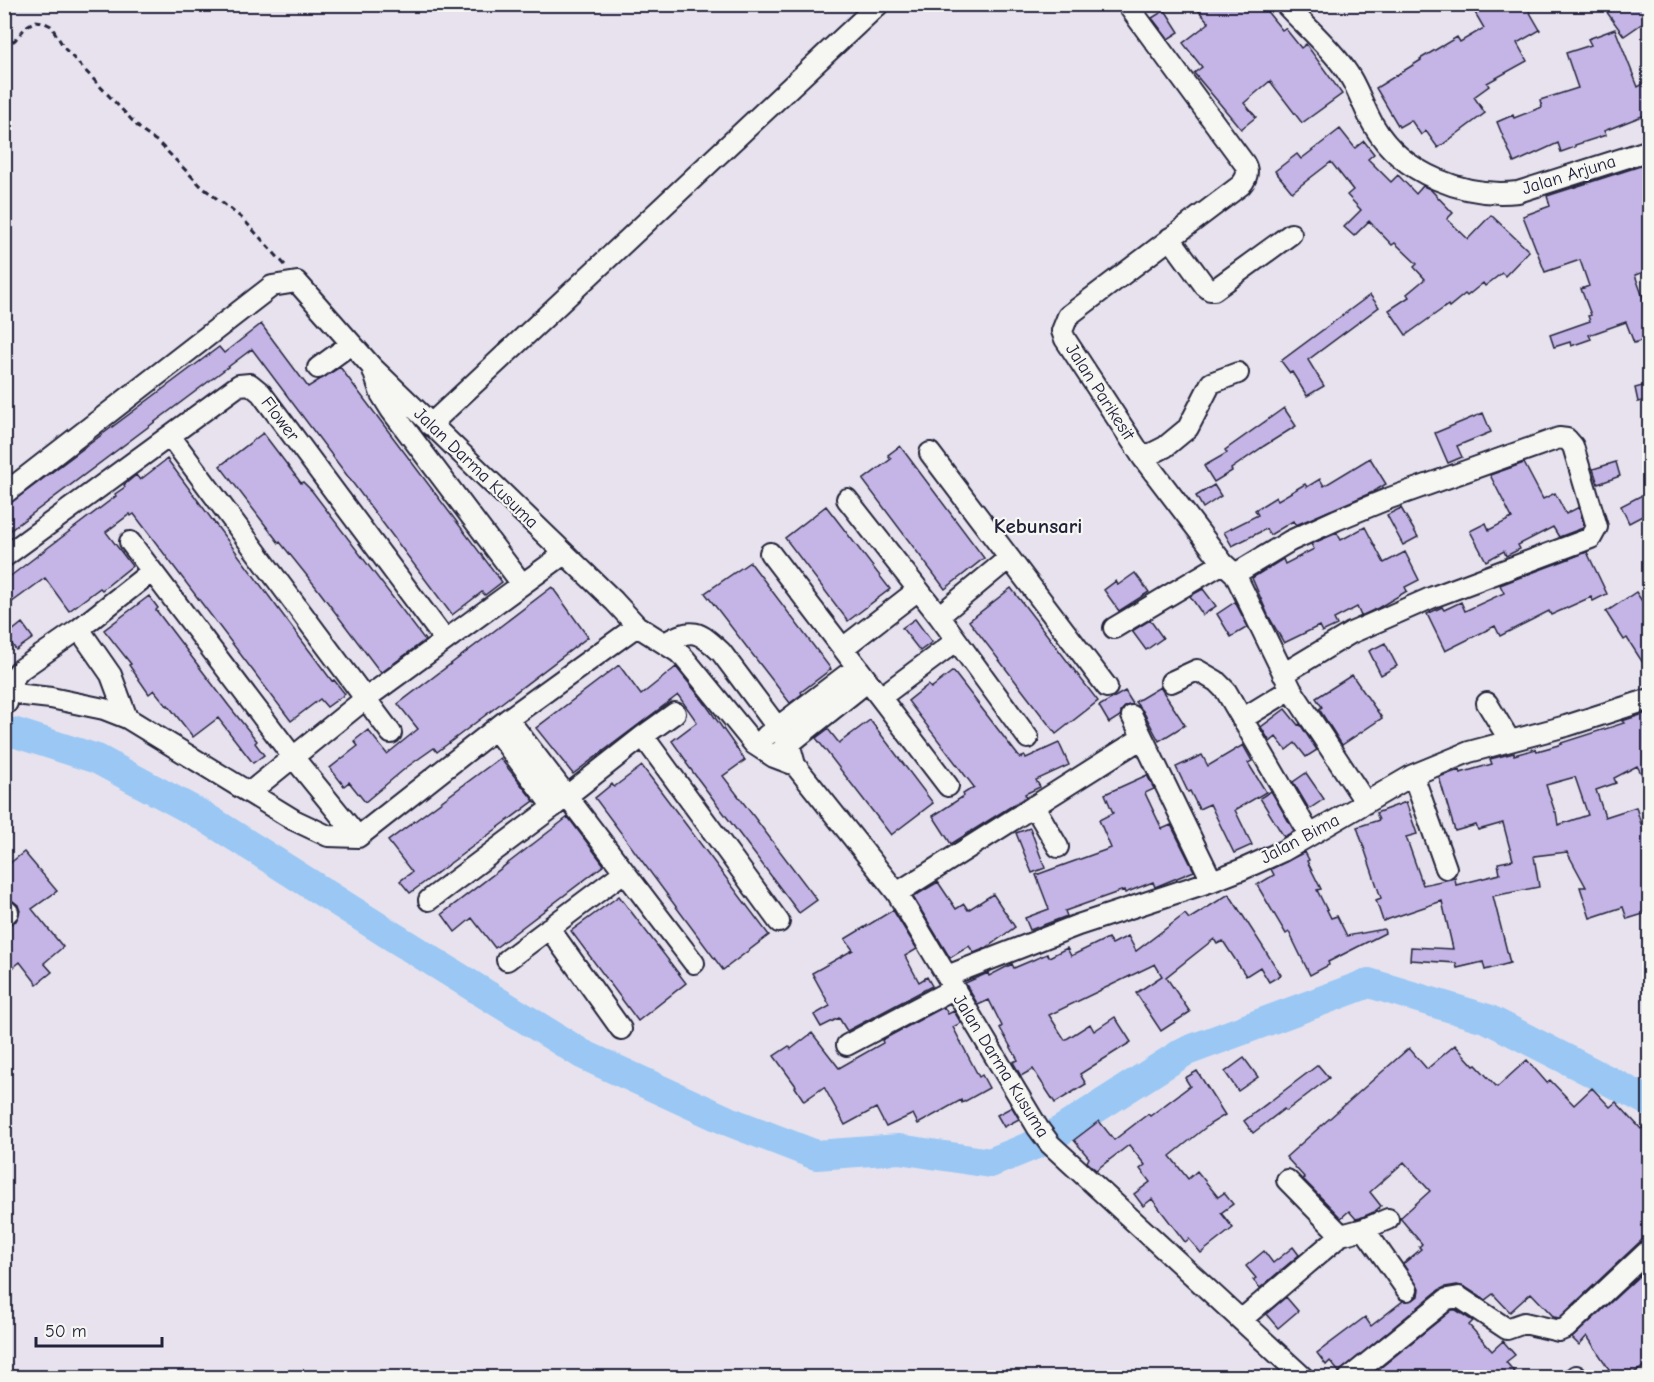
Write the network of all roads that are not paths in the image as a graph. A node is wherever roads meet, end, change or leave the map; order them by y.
1 (879, 4) edge
2 (1127, 4) edge
3 (1285, 4) edge
4 (1650, 150) edge
5 (1291, 234) dead end
6 (1170, 238) junction
7 (351, 344) junction
8 (373, 368) junction
9 (318, 369) dead end
10 (1238, 373) dead end
11 (430, 425) junction
12 (170, 436) junction
13 (930, 453) dead end
14 (1143, 458) junction
15 (4, 495) edge
16 (847, 500) dead end
17 (129, 542) dead end
18 (564, 554) junction
19 (770, 554) dead end
20 (4, 557) edge
21 (1009, 558) junction
22 (1229, 569) junction
23 (151, 572) junction
24 (522, 584) junction
25 (918, 590) junction
26 (939, 616) junction
27 (637, 626) junction
28 (79, 628) junction
29 (1114, 628) dead end
30 (445, 640) junction
31 (956, 641) junction
32 (665, 643) junction
33 (843, 648) junction
34 (863, 674) junction
35 (1287, 681) junction
36 (1171, 682) dead end
37 (1107, 687) dead end
38 (9, 695) edge
39 (881, 697) junction
40 (365, 699) junction
41 (1650, 699) edge
42 (1487, 703) dead end
43 (675, 712) dead end
44 (1132, 716) dead end
45 (128, 718) junction
46 (1242, 719) junction
47 (502, 724) junction
48 (776, 728) junction
49 (391, 733) dead end
50 (643, 736) junction
51 (1028, 738) dead end
52 (1142, 738) junction
53 (1510, 741) junction
54 (789, 743) junction
55 (754, 744) junction
56 (293, 756) junction
57 (774, 757) junction
58 (795, 765) junction
59 (1413, 775) junction
60 (948, 786) dead end
61 (250, 792) junction
62 (560, 801) junction
63 (1366, 803) junction
64 (1034, 806) junction
65 (1310, 835) junction
66 (357, 837) junction
67 (1058, 847) dead end
68 (1446, 868) dead end
69 (624, 872) junction
70 (1212, 881) junction
71 (897, 893) junction
72 (429, 900) dead end
73 (779, 922) dead end
74 (549, 928) junction
75 (507, 960) dead end
76 (694, 963) dead end
77 (950, 982) junction
78 (621, 1029) dead end
79 (847, 1045) dead end
80 (1287, 1180) dead end
81 (1388, 1219) dead end
82 (1364, 1229) junction
83 (1341, 1235) junction
84 (1650, 1249) edge
85 (1407, 1290) dead end
86 (1241, 1320) junction
87 (1304, 1377) edge
88 (1349, 1377) edge

1 - 11 street
2 - 6 street, Jalan Parikesit
3 - 4 street, Jalan Arjuna
5 - 6 street
6 - 14 street, Jalan Parikesit
7 - 8 street, Jalan Darma Kusuma
7 - 9 street
7 - 15 street, Jalan Darma Kusuma
8 - 11 street, Jalan Darma Kusuma
8 - 24 street
10 - 14 street
11 - 18 street, Jalan Darma Kusuma
12 - 20 street, Flower
12 - 30 street, Flower
12 - 40 street
13 - 21 street
14 - 22 street, Jalan Parikesit
16 - 25 street
17 - 23 street
18 - 24 street
18 - 27 street, Jalan Darma Kusuma
19 - 33 street
21 - 26 street
21 - 37 street
22 - 29 street
22 - 35 street, Jalan Parikesit
22 - 35 street
23 - 28 street
23 - 56 street
24 - 30 street
25 - 26 street
25 - 33 street
26 - 31 street
27 - 32 street, Jalan Darma Kusuma
27 - 47 street
28 - 38 street
28 - 45 street
30 - 40 street
31 - 39 street
31 - 51 street
32 - 48 street, Jalan Darma Kusuma
32 - 55 street, Jalan Darma Kusuma
33 - 34 street
34 - 39 street
34 - 48 street
34 - 54 street
35 - 46 street
35 - 63 street, Jalan Parikesit
36 - 46 street
38 - 45 street
39 - 60 street
40 - 49 street
40 - 56 street
41 - 53 street, Jalan Bima
42 - 53 street
43 - 50 street
44 - 52 street
45 - 61 street
46 - 65 street
47 - 62 street
47 - 66 street
48 - 54 street, Jalan Darma Kusuma
48 - 55 street
50 - 62 street
50 - 73 street
52 - 64 street
52 - 70 street
53 - 59 street, Jalan Bima
54 - 57 street
54 - 58 street, Jalan Darma Kusuma
55 - 57 street, Jalan Darma Kusuma
56 - 61 street
56 - 66 street
57 - 58 street, Jalan Darma Kusuma
58 - 71 street, Jalan Darma Kusuma
59 - 63 street, Jalan Bima
59 - 68 street
61 - 66 street
62 - 69 street
62 - 72 street
63 - 65 street, Jalan Bima
64 - 67 street
64 - 71 street
65 - 70 street, Jalan Bima
69 - 74 street
69 - 76 street
70 - 77 street, Jalan Bima
71 - 77 street, Jalan Darma Kusuma
74 - 75 street
74 - 78 street
77 - 79 street, Jalan Bima
77 - 86 street, Jalan Darma Kusuma
80 - 83 street
81 - 82 street
82 - 83 street
82 - 85 street
83 - 86 street
84 - 88 street
86 - 87 street, Jalan Darma Kusuma

